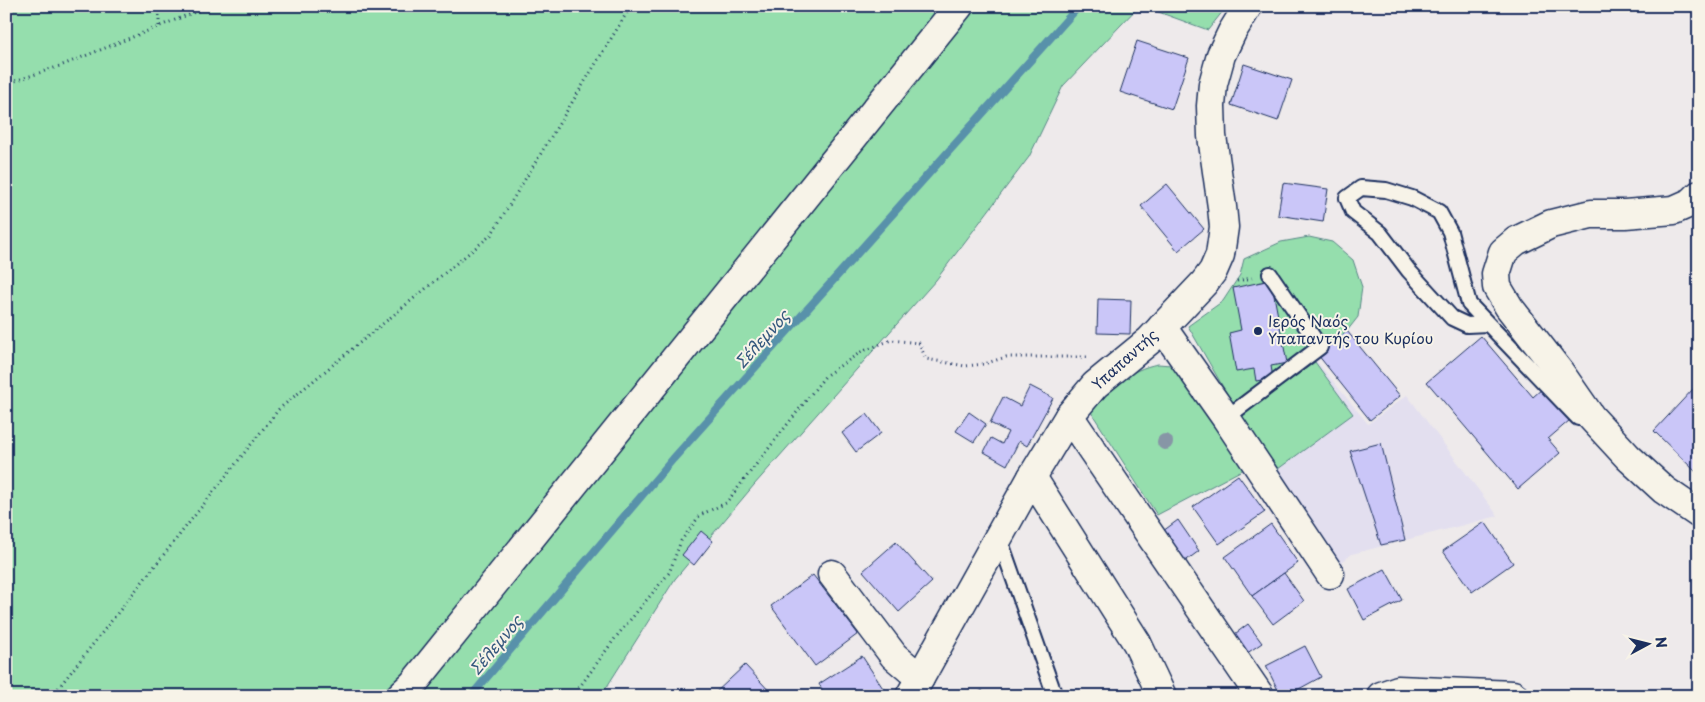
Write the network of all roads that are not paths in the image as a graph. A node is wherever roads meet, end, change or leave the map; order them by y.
1 (959, 6) edge
2 (1248, 6) edge
3 (1699, 195) edge
4 (1270, 274) dead end
5 (1488, 324) dead end
6 (1162, 328) junction
7 (1069, 416) junction
8 (1591, 417) junction
9 (1226, 418) junction
10 (1032, 477) junction
11 (1699, 514) edge
12 (999, 536) junction
13 (832, 574) dead end
14 (1330, 574) dead end
15 (915, 687) edge
16 (1513, 695) edge
17 (400, 696) edge
18 (1055, 696) edge
19 (1162, 696) edge
20 (1260, 696) edge
21 (1381, 696) edge

1 - 17 street
2 - 6 street, Υπαπαντής
3 - 8 street
4 - 9 lane
5 - 8 lane
6 - 7 street, Υπαπαντής
6 - 9 street
7 - 10 street, Υπαπαντής
7 - 20 street
8 - 11 street
9 - 14 street
10 - 12 street, Υπαπαντής
10 - 19 street
12 - 15 street, Υπαπαντής
12 - 18 lane
13 - 15 street
16 - 21 street

